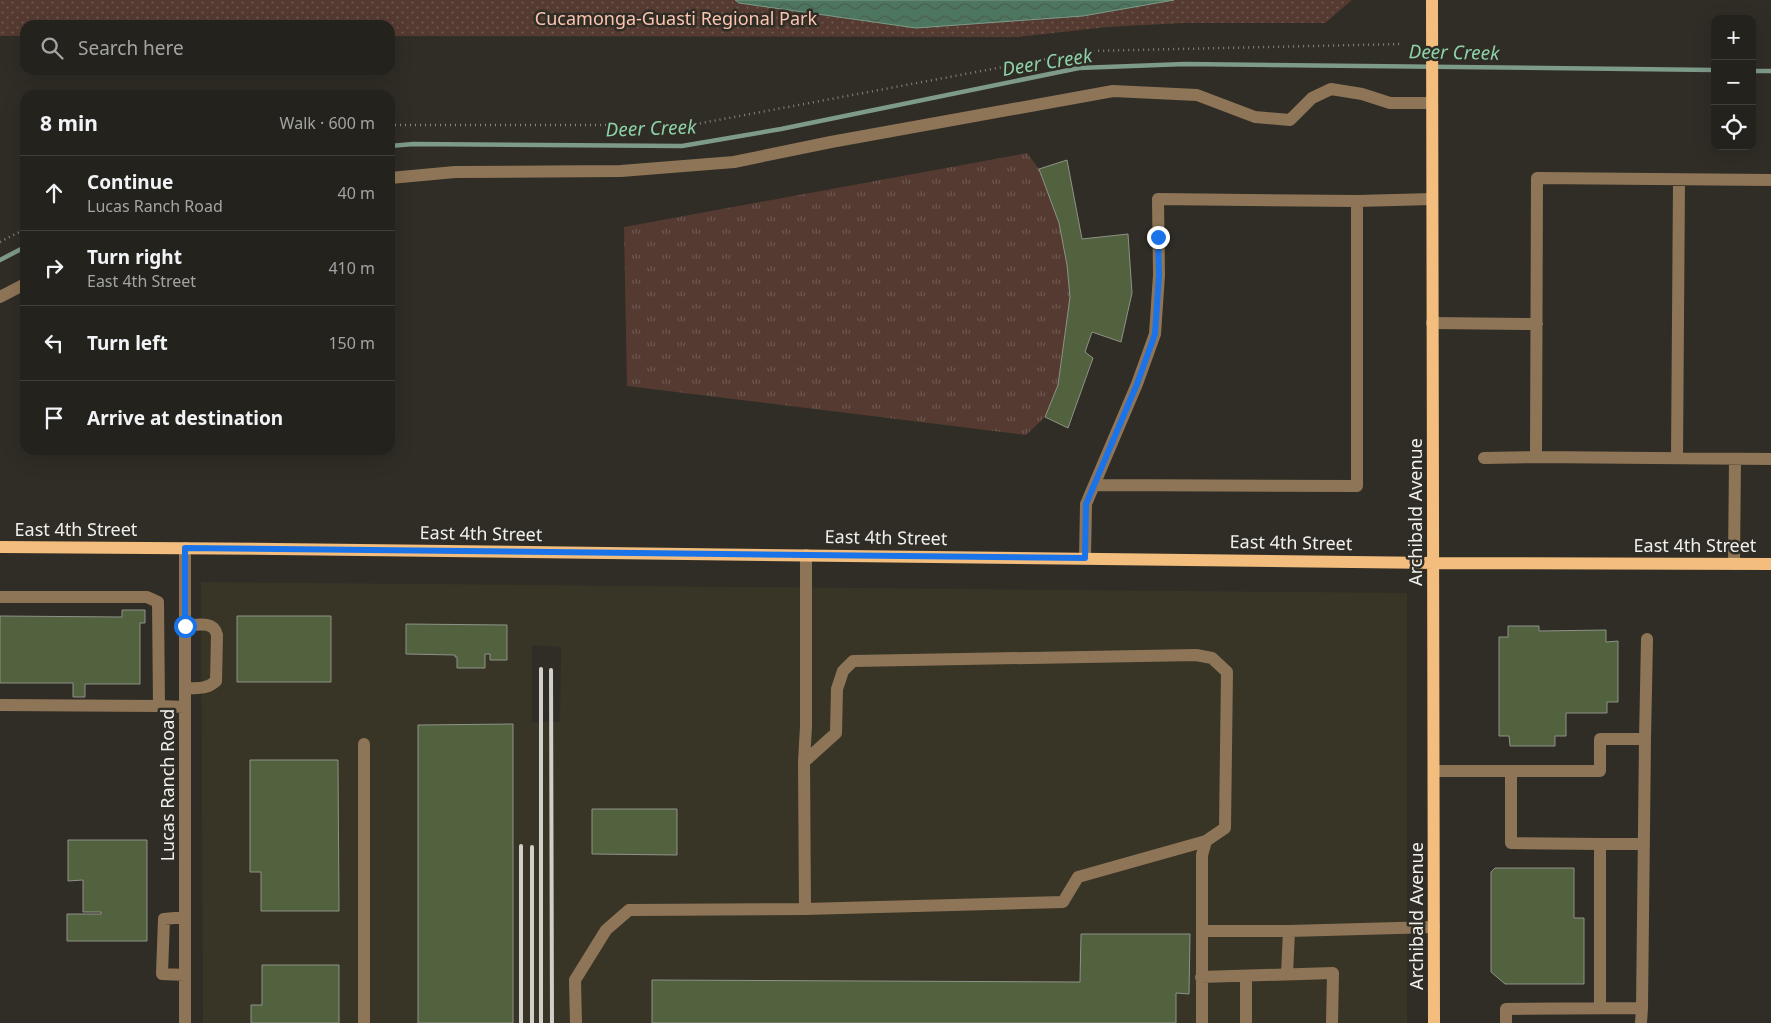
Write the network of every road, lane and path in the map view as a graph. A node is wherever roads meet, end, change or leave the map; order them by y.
1 (1432, 0) edge
2 (1402, 44) dead end
3 (1432, 103) junction
4 (395, 125) edge
5 (395, 178) edge
6 (1679, 180) junction
7 (1771, 180) edge
8 (1432, 199) junction
9 (1357, 201) junction
10 (20, 232) edge
11 (0, 242) edge
12 (20, 287) edge
13 (0, 297) edge
14 (1432, 323) junction
15 (1537, 324) junction
16 (1536, 457) junction
17 (1484, 458) dead end
18 (1677, 458) junction
19 (1735, 459) junction
20 (1771, 459) edge
21 (1095, 485) junction
22 (0, 547) edge
23 (185, 548) junction
24 (806, 555) junction
25 (1085, 558) junction
26 (1434, 564) junction
27 (1734, 564) junction
28 (1771, 564) edge
29 (0, 597) edge
30 (185, 626) junction
31 (1647, 639) dead end
32 (185, 688) junction
33 (0, 706) edge
34 (159, 706) junction
35 (185, 707) junction
36 (1645, 739) junction
37 (364, 744) dead end
38 (804, 762) junction
39 (1434, 771) junction
40 (1511, 771) junction
41 (1206, 841) junction
42 (1600, 844) junction
43 (1643, 844) junction
44 (805, 908) junction
45 (185, 917) junction
46 (1434, 928) junction
47 (1202, 931) junction
48 (1289, 931) junction
49 (1288, 974) junction
50 (185, 976) junction
51 (1246, 976) junction
52 (1202, 977) junction
53 (1600, 1008) junction
54 (1642, 1008) junction
55 (185, 1023) edge
56 (364, 1023) edge
57 (576, 1023) edge
58 (1202, 1023) edge
59 (1246, 1023) edge
60 (1332, 1023) edge
61 (1434, 1023) edge
62 (1506, 1023) edge
63 (1641, 1023) edge

1 - 3 main road, Archibald Avenue
2 - 4 path
3 - 5 street
3 - 8 main road, Archibald Avenue
6 - 7 street
6 - 15 street
6 - 18 street
8 - 9 street
8 - 14 main road, Archibald Avenue
9 - 21 street
9 - 21 street
10 - 11 path
12 - 13 street
14 - 15 street
14 - 26 main road, Archibald Avenue
15 - 16 street
16 - 17 street
16 - 18 street
18 - 19 street
19 - 20 street
19 - 27 street
21 - 25 street
22 - 23 main road, East 4th Street
23 - 24 main road, East 4th Street
23 - 30 street, Lucas Ranch Road
24 - 25 main road, East 4th Street
24 - 38 street
25 - 26 main road, East 4th Street
26 - 27 main road, East 4th Street
26 - 39 main road, Archibald Avenue
27 - 28 main road, East 4th Street
29 - 34 street
30 - 32 street, Lucas Ranch Road
30 - 32 street
31 - 36 street
32 - 35 street, Lucas Ranch Road
33 - 34 street
34 - 35 street
35 - 45 street, Lucas Ranch Road
36 - 40 street
36 - 43 street
37 - 56 street
38 - 41 street
38 - 44 street
39 - 40 street
39 - 46 main road, Archibald Avenue
40 - 42 street
41 - 44 street
41 - 47 street
42 - 43 street
42 - 53 street
43 - 54 street
44 - 57 street
45 - 50 street, Lucas Ranch Road
45 - 50 street
46 - 48 street
46 - 61 main road, Archibald Avenue
47 - 48 street
47 - 52 street
48 - 49 street
49 - 51 street
49 - 60 street
50 - 55 street, Lucas Ranch Road
51 - 52 street
51 - 59 street
52 - 58 street
53 - 54 street
53 - 62 street
54 - 63 street

